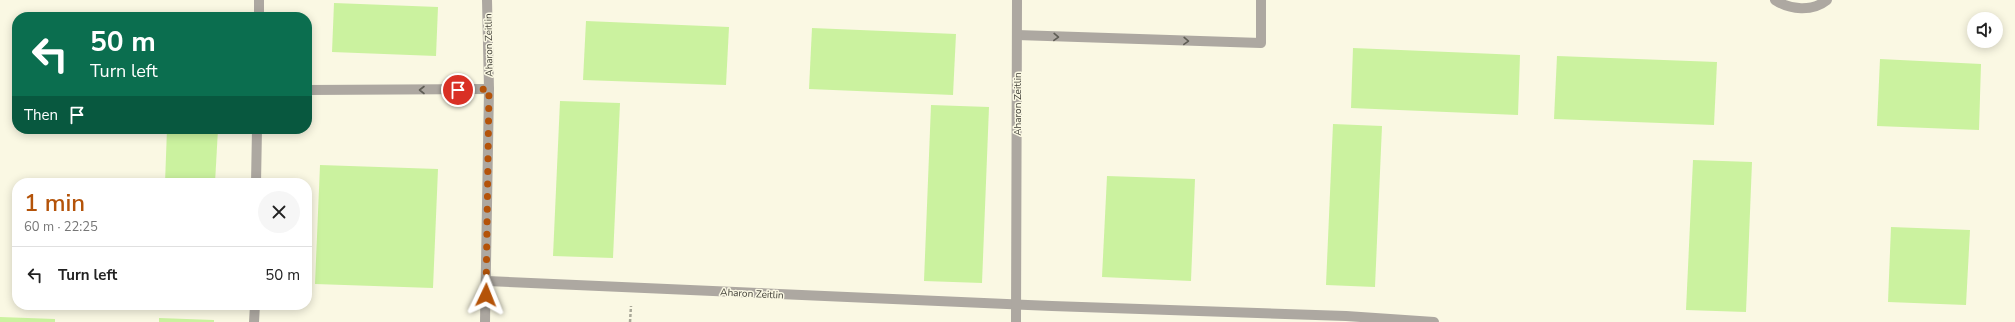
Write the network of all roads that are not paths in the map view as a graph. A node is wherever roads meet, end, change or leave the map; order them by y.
1 (259, 0) edge
2 (487, 0) edge
3 (1017, 0) edge
4 (1262, 0) edge
5 (1775, 0) edge
6 (1827, 0) edge
7 (259, 12) edge
8 (1017, 35) junction
9 (489, 89) junction
10 (312, 90) edge
11 (257, 134) edge
12 (256, 178) edge
13 (487, 281) junction
14 (1017, 305) junction
15 (255, 310) edge
16 (1284, 318) edge
17 (254, 322) edge
18 (485, 322) edge
19 (1016, 322) edge
20 (1434, 322) edge

1 - 7 street
2 - 9 street, Aharon Zeitlin
3 - 8 street, Aharon Zeitlin
8 -> 4 street
5 - 6 street
8 - 14 street, Aharon Zeitlin
9 -> 10 street
9 - 13 street, Aharon Zeitlin
11 - 12 street
13 - 14 street, Aharon Zeitlin
13 - 18 street, Aharon Zeitlin
14 - 16 street, Aharon Zeitlin
14 - 19 street, Aharon Zeitlin
15 - 17 street
16 - 20 street, Aharon Zeitlin

